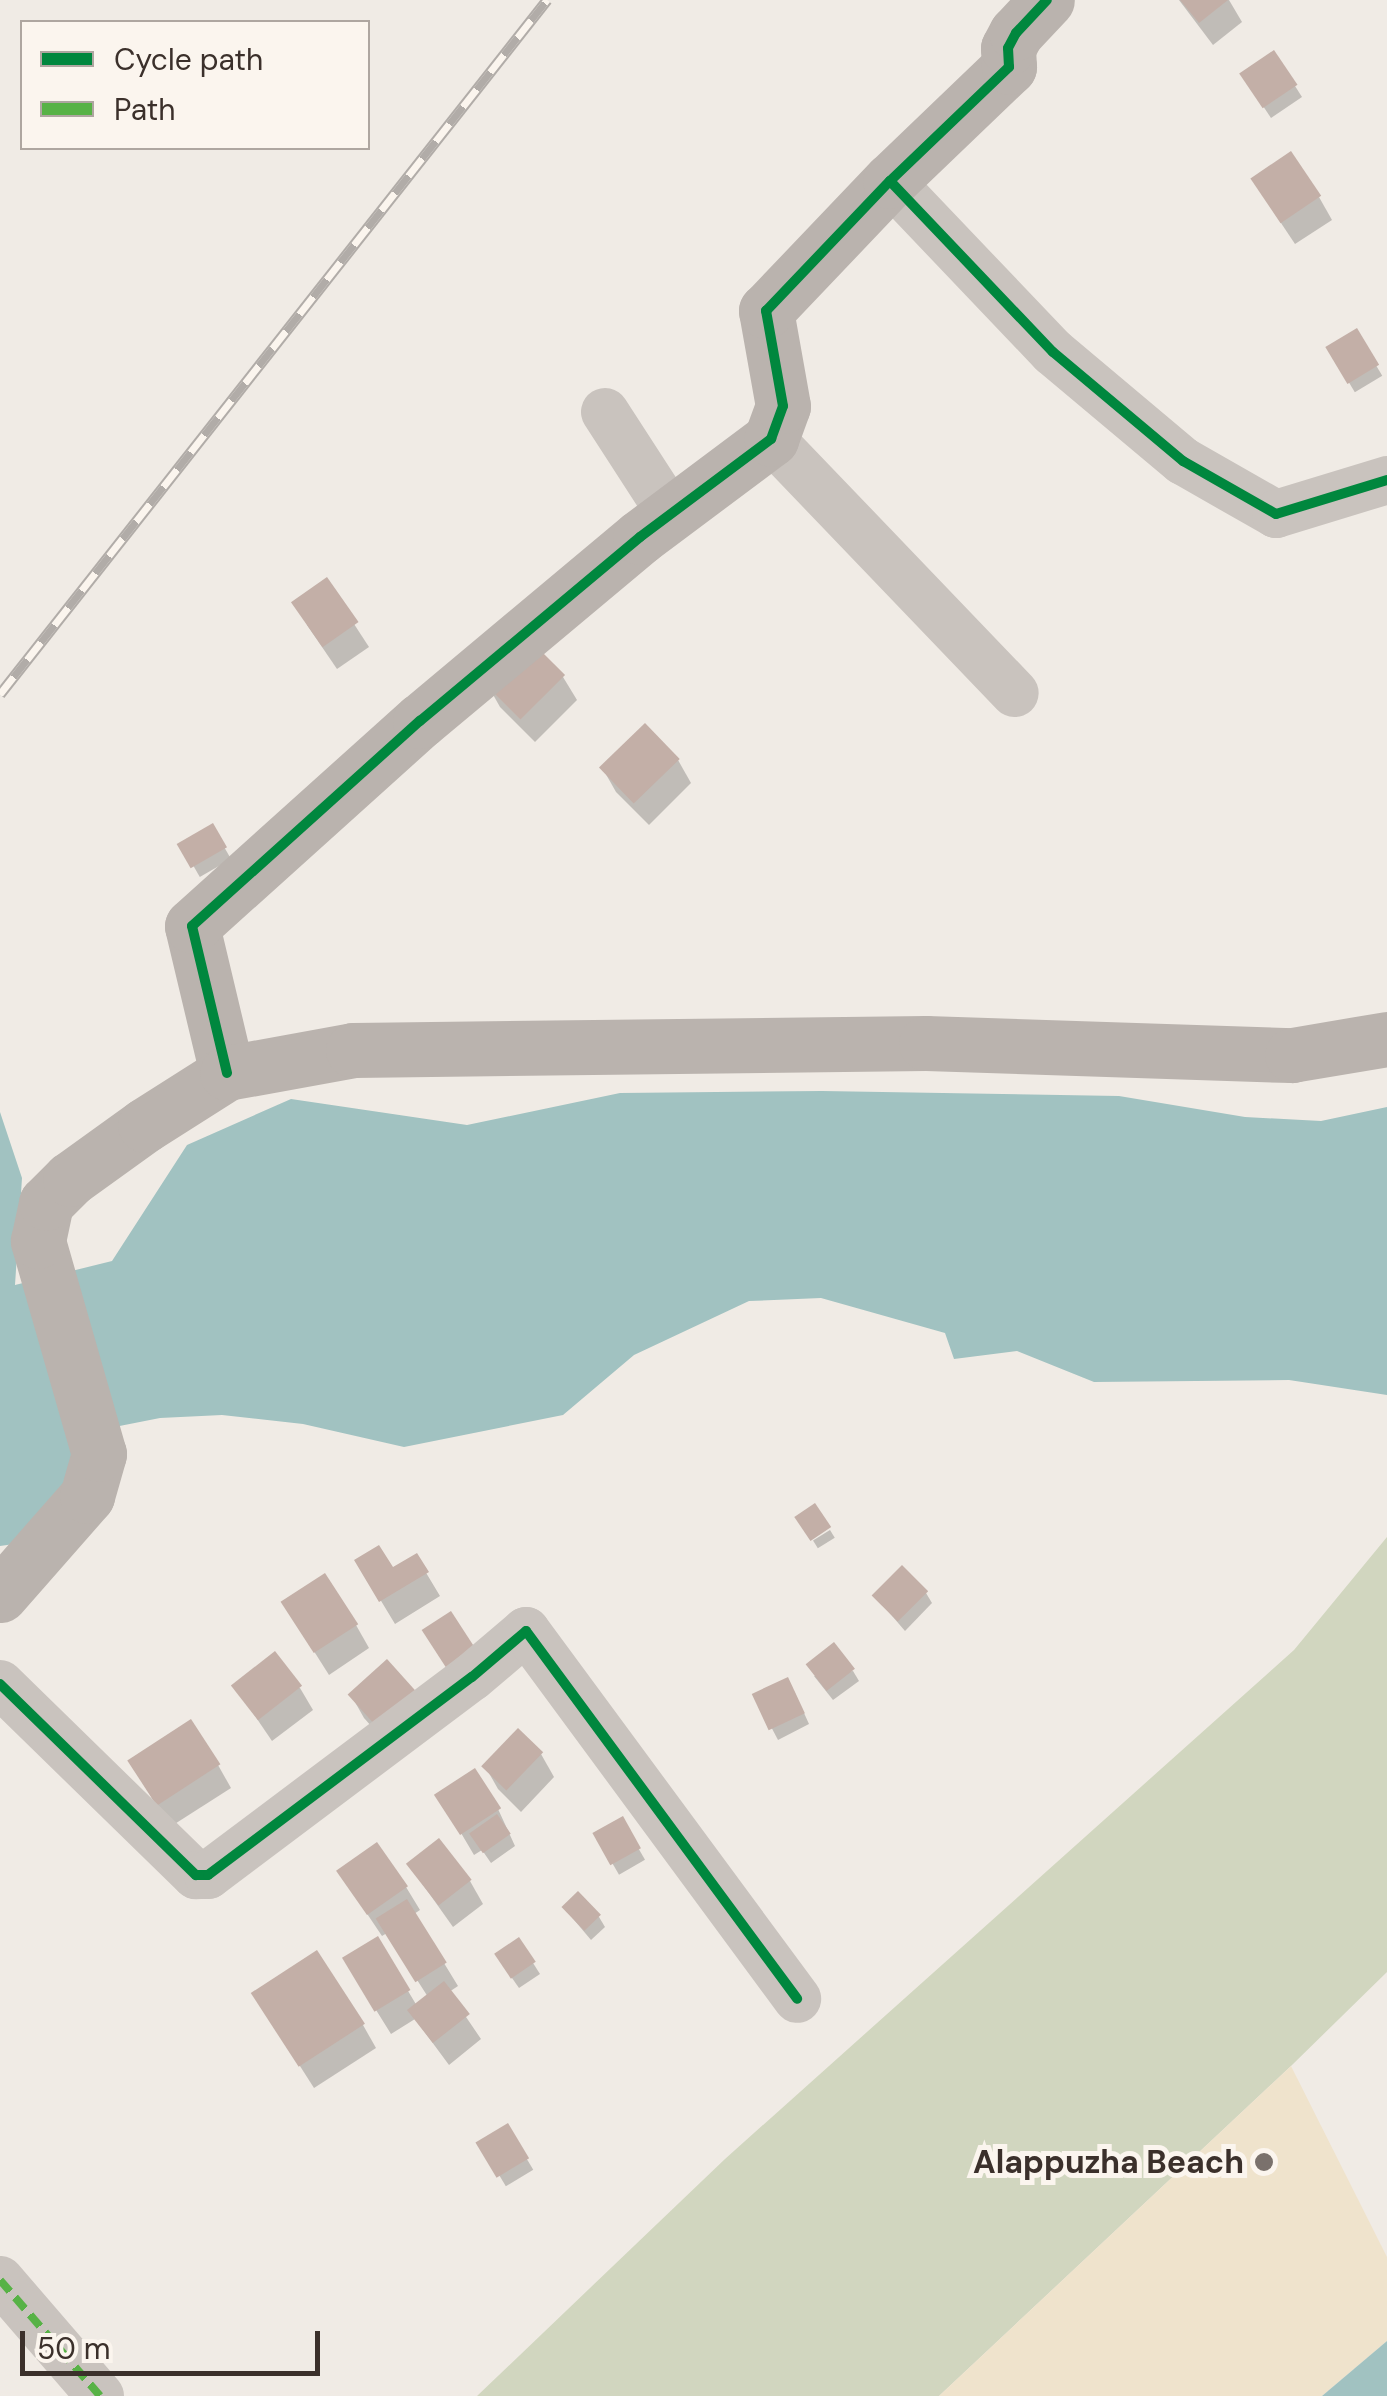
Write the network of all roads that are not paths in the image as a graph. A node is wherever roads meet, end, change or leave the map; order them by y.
1 (1047, 0) edge
2 (890, 181) junction
3 (605, 412) dead end
4 (771, 439) junction
5 (1387, 480) edge
6 (672, 514) junction
7 (1014, 693) dead end
8 (1387, 1039) edge
9 (227, 1073) junction
10 (0, 1596) edge
11 (0, 1684) edge
12 (797, 1999) dead end
13 (0, 2280) edge
14 (100, 2396) edge

1 - 2 main road
2 - 4 main road
2 - 5 street
3 - 6 street
4 - 6 main road
4 - 7 street
6 - 9 main road
8 - 9 main road
9 - 10 main road
11 - 12 street
13 - 14 street

